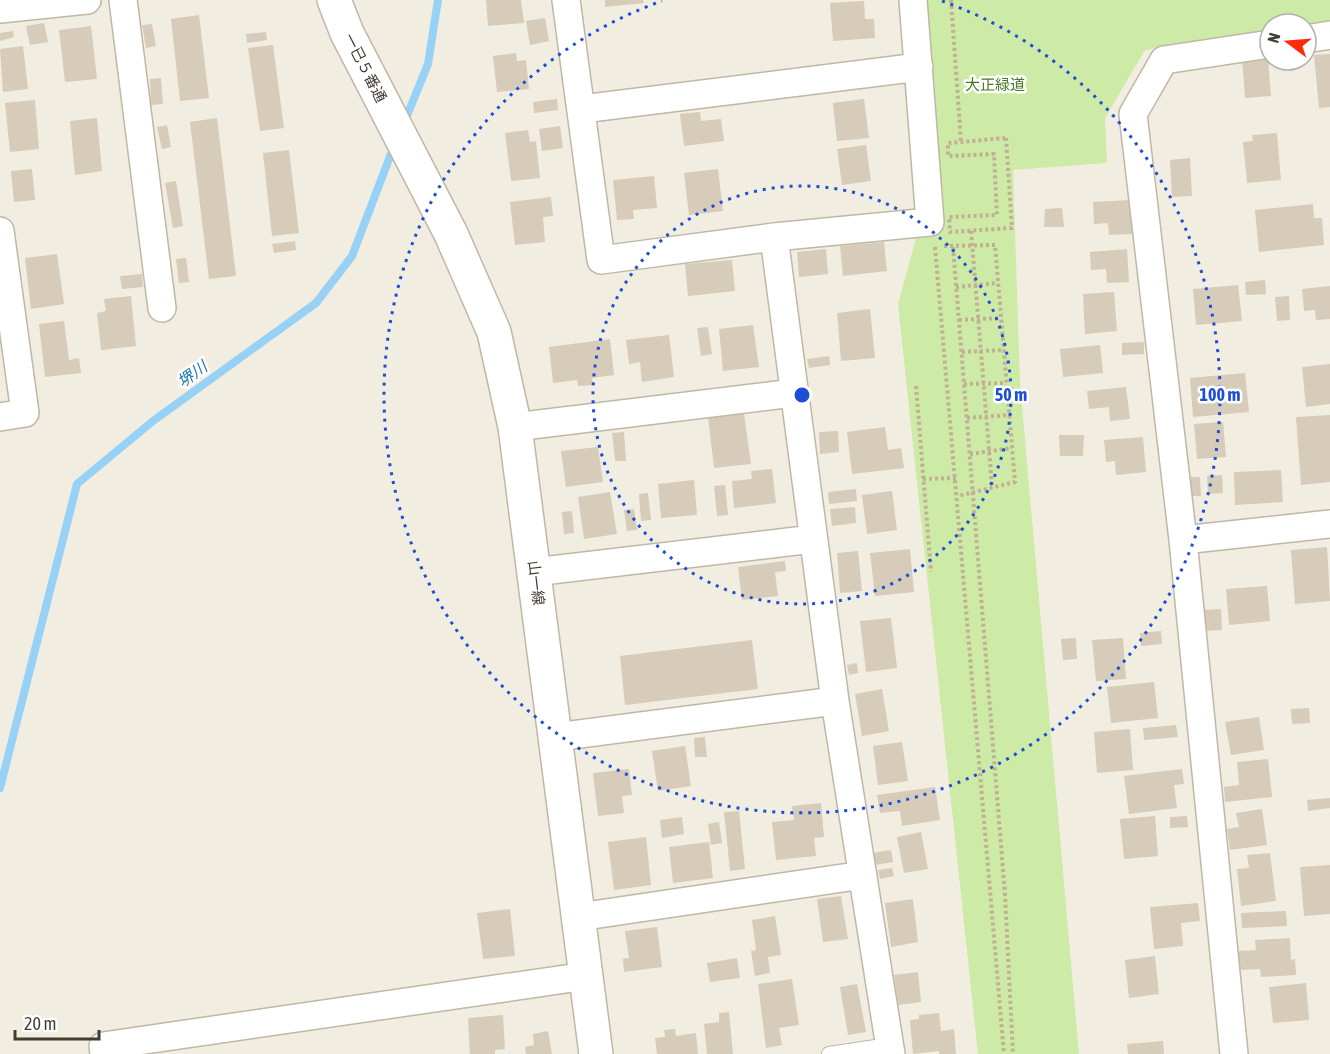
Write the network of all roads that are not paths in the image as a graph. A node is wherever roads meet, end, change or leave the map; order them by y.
1 (87, 0) edge
2 (123, 0) edge
3 (334, 0) edge
4 (566, 0) edge
5 (913, 0) edge
6 (0, 9) edge
7 (1258, 46) edge
8 (919, 67) junction
9 (582, 109) junction
10 (400, 134) joint
11 (0, 231) edge
12 (774, 237) junction
13 (162, 308) dead end
14 (793, 393) junction
15 (0, 417) edge
16 (515, 427) junction
17 (1330, 524) edge
18 (813, 539) junction
19 (1183, 540) junction
20 (534, 572) junction
21 (835, 701) junction
22 (556, 737) junction
23 (863, 875) junction
24 (579, 916) junction
25 (586, 976) junction
26 (890, 1050) edge
27 (104, 1054) edge
28 (596, 1054) edge
29 (829, 1054) edge
30 (1234, 1054) edge

1 - 6 street
2 - 13 street
3 - 10 street, 一已５番通
4 - 9 street
5 - 8 street
7 - 19 street
8 - 9 street
8 - 12 street
9 - 12 street
10 - 16 street, 山一線
11 - 15 street
12 - 14 street
14 - 16 street
14 - 18 street
16 - 20 street, 山一線
17 - 19 street
18 - 20 street
18 - 21 street
19 - 30 street
20 - 22 street, 山一線
21 - 22 street
21 - 23 street
22 - 24 street, 山一線
23 - 24 street
23 - 26 street
24 - 25 street, 山一線
25 - 27 street
25 - 28 street, 山一線
26 - 29 lane

